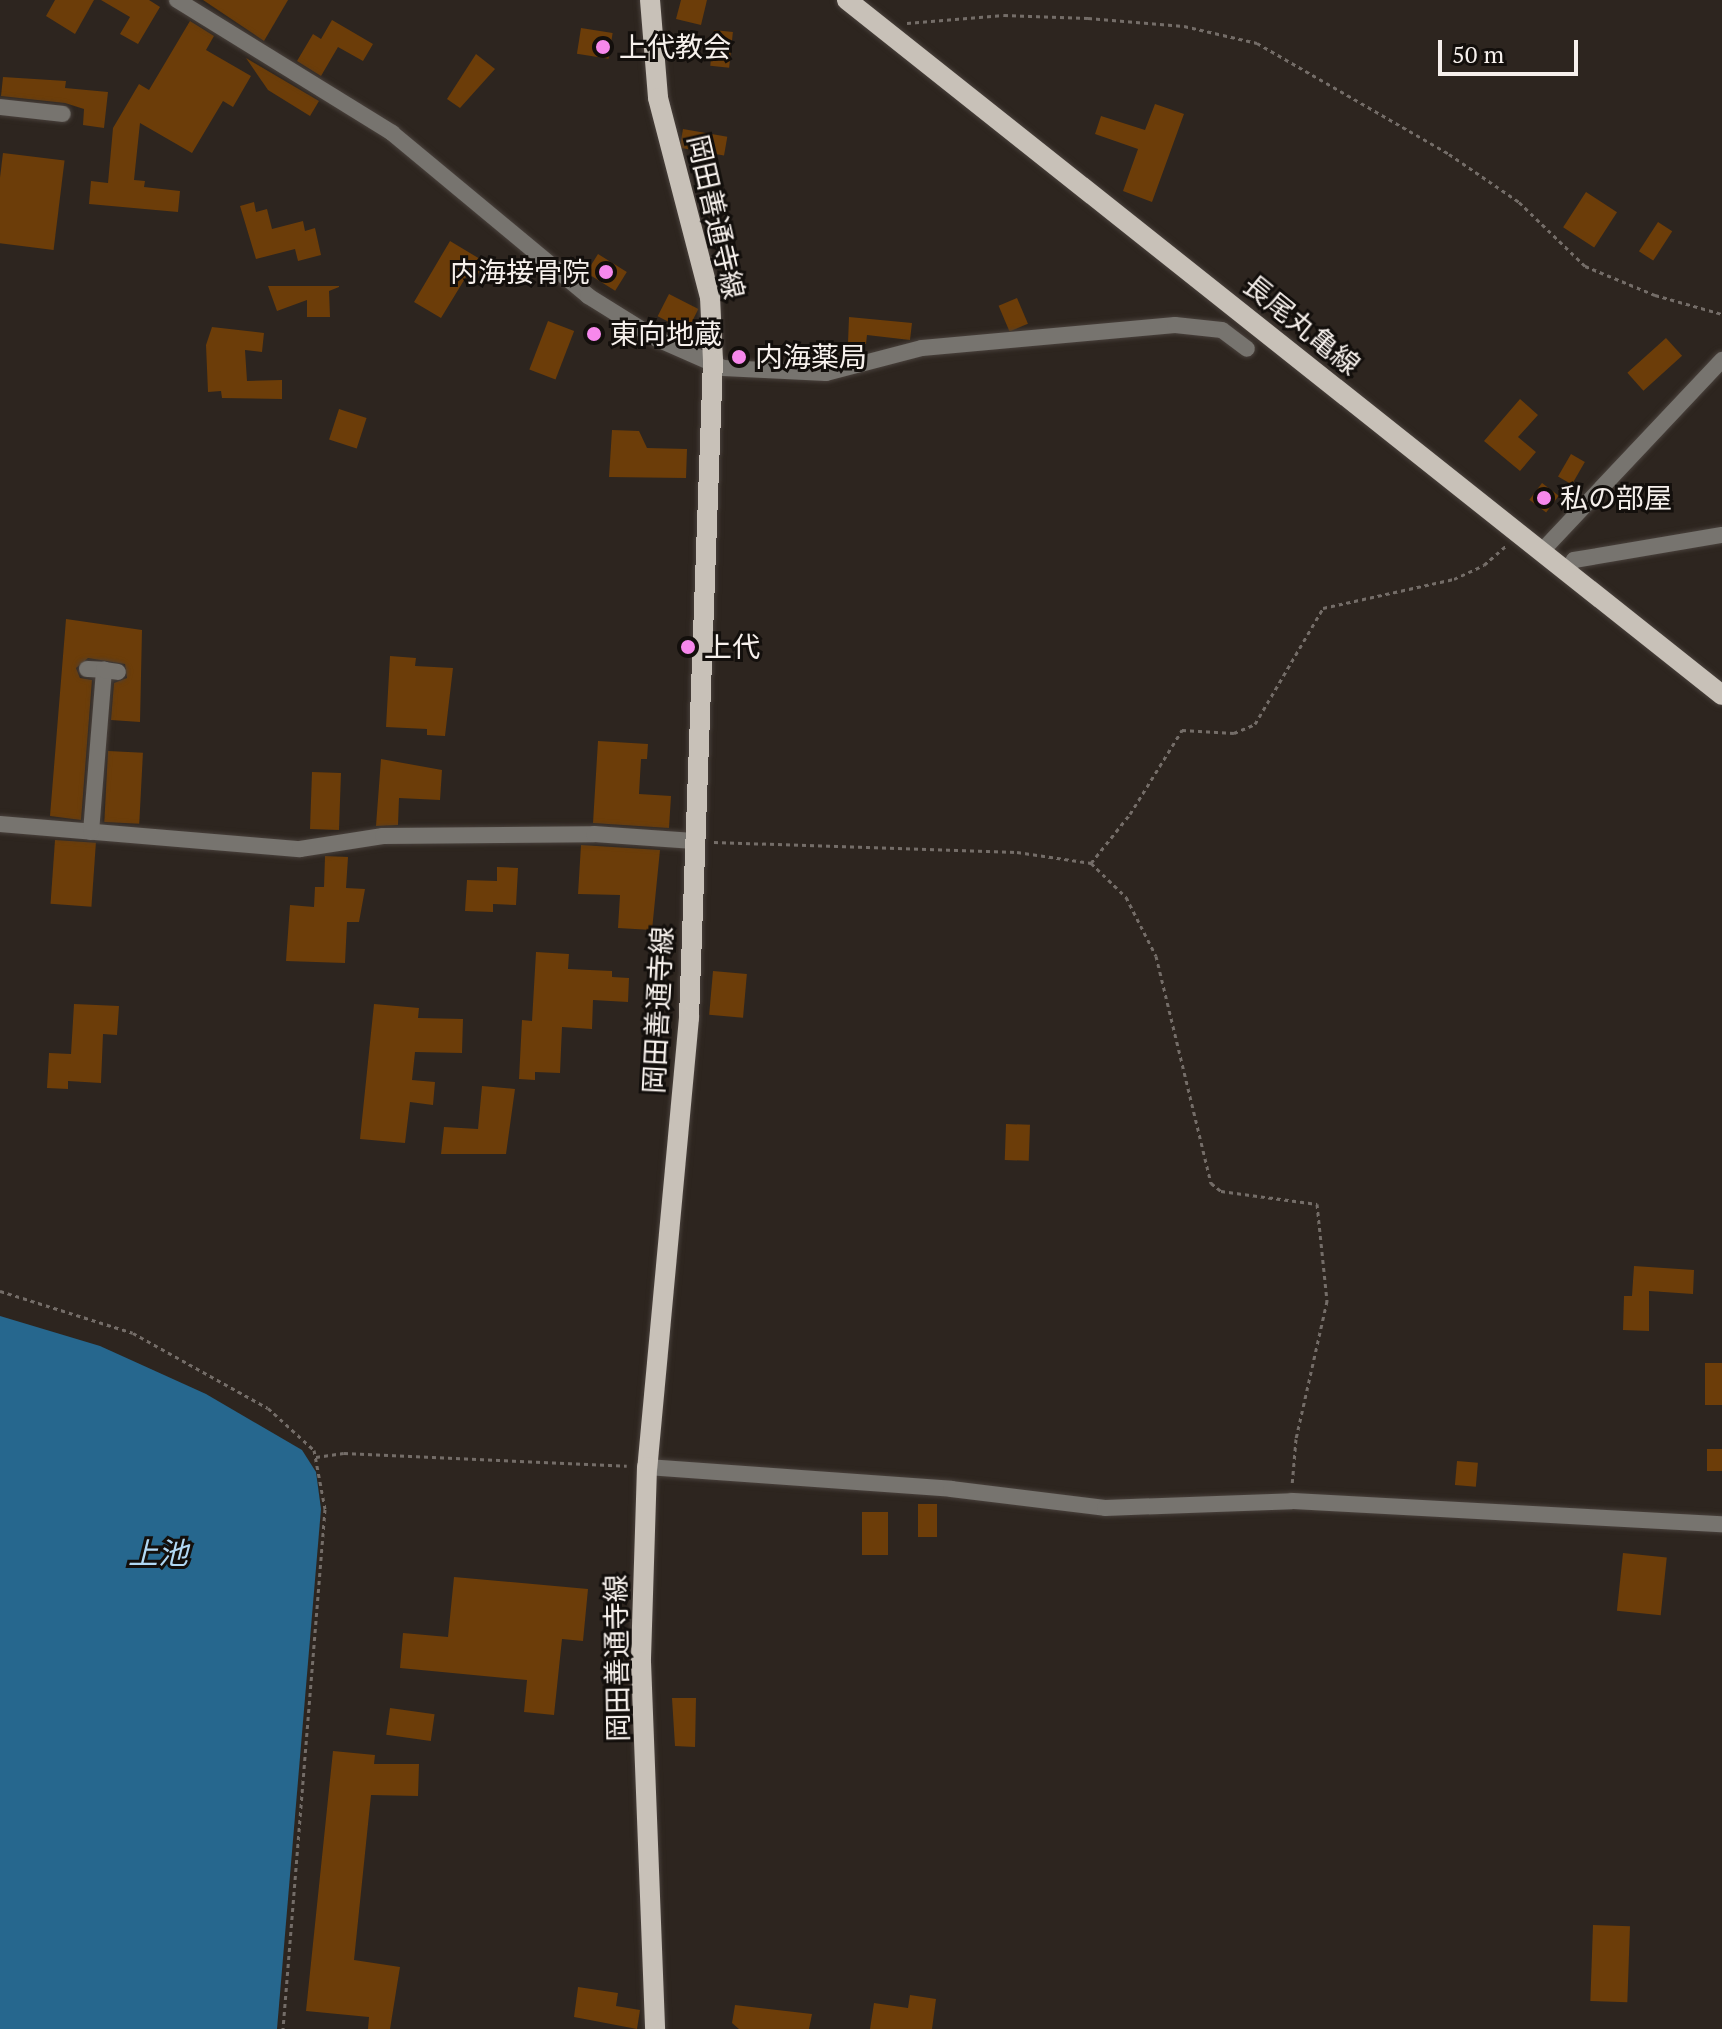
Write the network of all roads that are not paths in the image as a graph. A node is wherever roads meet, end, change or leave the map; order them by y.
1 (177, 0) edge
2 (650, 0) edge
3 (847, 0) edge
4 (0, 107) edge
5 (63, 114) dead end
6 (1237, 309) junction
7 (1222, 330) junction
8 (1247, 349) dead end
9 (713, 360) junction
10 (1722, 360) edge
11 (1722, 535) edge
12 (1541, 552) junction
13 (1565, 572) junction
14 (103, 670) dead end
15 (1722, 695) edge
16 (0, 824) edge
17 (91, 832) junction
18 (694, 841) junction
19 (647, 1467) junction
20 (1722, 1524) edge
21 (655, 2029) edge

1 - 9 street
2 - 9 main road, 岡田善通寺線
3 - 6 main road, 長尾丸亀線
4 - 5 street
6 - 7 street
6 - 12 main road, 長尾丸亀線
7 - 8 street
7 - 9 street
9 - 18 main road, 岡田善通寺線
10 - 12 street
11 - 13 street
12 - 13 main road, 長尾丸亀線
13 - 15 main road, 長尾丸亀線
14 - 17 street
16 - 17 street
17 - 18 street
18 - 19 main road, 岡田善通寺線
19 - 20 street
19 - 21 main road, 岡田善通寺線

